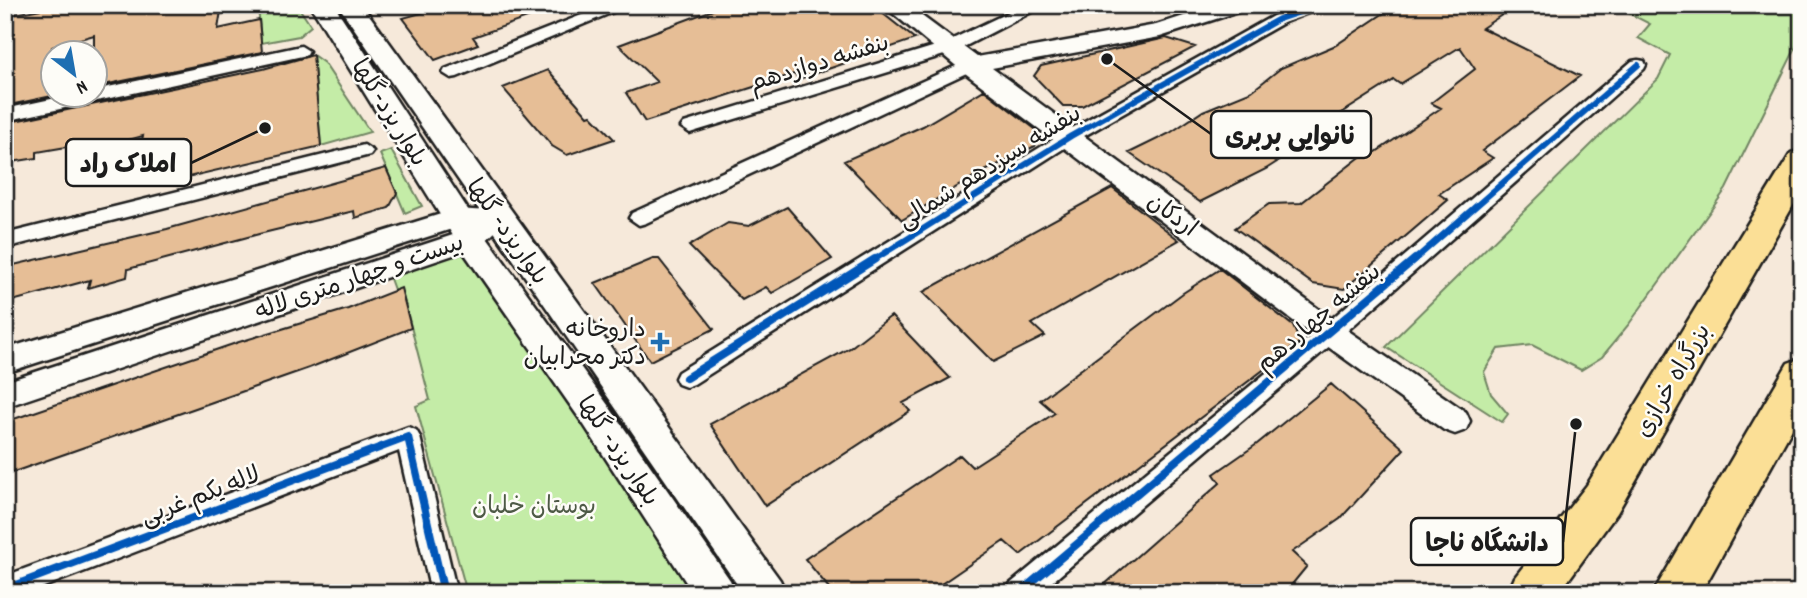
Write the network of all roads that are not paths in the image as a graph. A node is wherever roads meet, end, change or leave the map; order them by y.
1 (322, 5) edge
2 (350, 5) edge
3 (622, 5) edge
4 (893, 5) edge
5 (1037, 5) edge
6 (1240, 5) edge
7 (1321, 5) edge
8 (948, 48) junction
9 (300, 51) dead end
10 (969, 65) junction
11 (1638, 65) dead end
12 (451, 73) dead end
13 (5, 115) edge
14 (690, 127) dead end
15 (1071, 136) junction
16 (364, 151) dead end
17 (1802, 161) edge
18 (498, 217) junction
19 (639, 218) dead end
20 (464, 229) junction
21 (5, 241) edge
22 (1330, 333) junction
23 (5, 361) edge
24 (1802, 373) edge
25 (686, 378) dead end
26 (5, 395) edge
27 (1455, 421) dead end
28 (5, 589) edge
29 (444, 593) edge
30 (716, 593) edge
31 (766, 593) edge
32 (1019, 593) edge
33 (1531, 593) edge
34 (1676, 593) edge

1 - 20 main road, بلوار یزد-گلها
2 - 18 main road, بلواریزد- گلها
3 - 12 street
4 - 8 street, اردکان
5 - 8 street, بنفشه دوازدهم
6 - 10 street
7 - 15 street, بنفشه سیزدهم شمالی
8 - 10 street, اردکان
8 - 14 street, بنفشه دوازدهم
9 - 13 street
10 - 15 street, اردکان
10 - 19 street
11 - 22 street, بنفشه چهاردهم
15 - 22 street, اردکان
15 - 25 street, بنفشه سیزدهم شمالی
16 - 21 street
17 - 33 highway, بزرگراه خرازی
18 - 20 street, بیست و چهار متری لاله
18 - 31 main road, بلواریزد- گلها
20 - 23 street, بیست و چهار متری لاله
20 - 26 street, بیست و چهار متری لاله
20 - 30 main road, بلوار یزد- گلها
22 - 27 street, اردکان
22 - 32 street, بنفشه چهاردهم
24 - 34 highway
28 - 29 street, لاله یکم غربی

